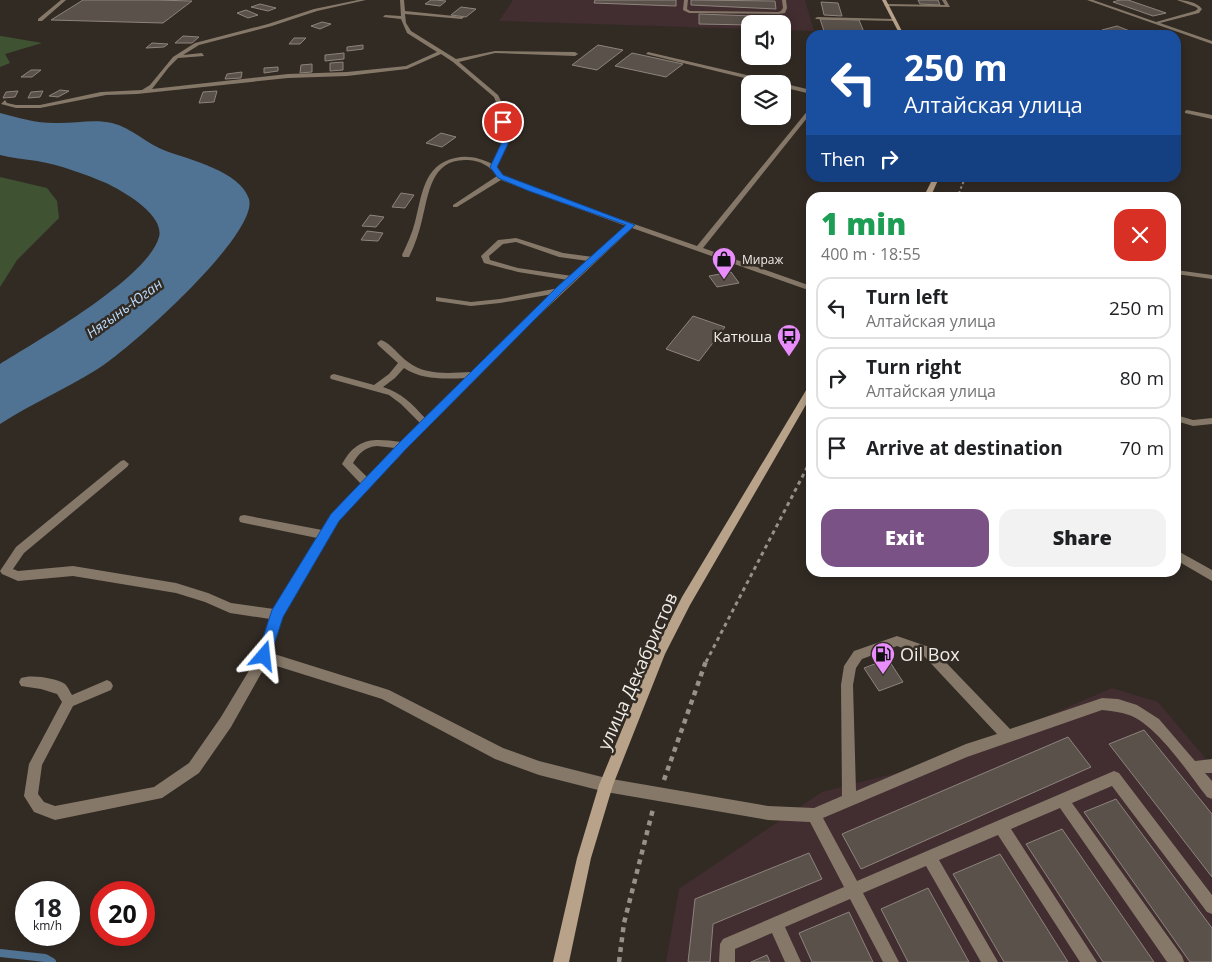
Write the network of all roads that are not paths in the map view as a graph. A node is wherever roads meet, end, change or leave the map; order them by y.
1 (64, 0) edge
2 (359, 0) edge
3 (402, 0) edge
4 (686, 0) edge
5 (784, 0) edge
6 (903, 0) edge
7 (944, 0) edge
8 (1089, 0) edge
9 (1109, 0) edge
10 (1179, 0) edge
11 (885, 2) edge
12 (1097, 3) junction
13 (906, 5) junction
14 (403, 15) junction
15 (385, 16) dead end
16 (462, 18) dead end
17 (817, 18) dead end
18 (40, 20) dead end
19 (894, 20) junction
20 (1156, 23) junction
21 (899, 30) edge
22 (1176, 30) edge
23 (1181, 32) edge
24 (1212, 43) edge
25 (442, 52) junction
26 (575, 54) dead end
27 (648, 54) dead end
28 (202, 55) dead end
29 (179, 57) junction
30 (456, 61) junction
31 (741, 75) edge
32 (791, 87) edge
33 (146, 91) junction
34 (806, 91) edge
35 (5, 102) dead end
36 (1187, 112) dead end
37 (806, 116) edge
38 (1212, 117) edge
39 (494, 167) junction
40 (501, 177) junction
41 (455, 206) dead end
42 (631, 225) junction
43 (699, 249) junction
44 (406, 255) dead end
45 (593, 260) junction
46 (1181, 273) edge
47 (1212, 277) edge
48 (572, 278) junction
49 (806, 286) edge
50 (560, 289) junction
51 (439, 299) dead end
52 (381, 343) dead end
53 (403, 364) junction
54 (475, 375) junction
55 (334, 377) dead end
56 (374, 389) junction
57 (806, 406) edge
58 (1181, 419) edge
59 (1212, 421) edge
60 (426, 424) junction
61 (402, 446) junction
62 (124, 464) dead end
63 (367, 484) junction
64 (244, 519) dead end
65 (325, 536) junction
66 (1181, 557) edge
67 (1212, 576) edge
68 (277, 615) junction
69 (264, 656) junction
70 (25, 682) dead end
71 (107, 686) dead end
72 (69, 702) junction
73 (1009, 736) junction
74 (1212, 766) edge
75 (1192, 768) junction
76 (606, 785) junction
77 (1212, 792) edge
78 (849, 800) junction
79 (1062, 800) junction
80 (814, 815) junction
81 (1001, 827) junction
82 (929, 857) junction
83 (854, 890) junction
84 (1212, 907) edge
85 (776, 923) junction
86 (561, 962) edge
87 (727, 962) edge
88 (793, 962) edge
89 (891, 962) edge
90 (990, 962) edge
91 (1089, 962) edge
92 (1176, 962) edge

1 - 18 street
2 - 29 street
3 - 14 street
4 - 5 street
6 - 13 street
7 - 13 street
8 - 12 street
9 - 12 street
10 - 20 street
11 - 13 street
11 - 19 main road
12 - 20 street
14 - 15 street
14 - 16 street
14 - 25 street
17 - 19 street
19 - 21 main road
20 - 22 street
23 - 24 street
25 - 30 street
25 - 33 street
26 - 30 street
27 - 31 street
28 - 29 street
29 - 33 street
30 - 39 street
32 - 34 street
33 - 35 street
36 - 38 street
37 - 43 street
39 - 40 street
39 - 44 street
40 - 41 street
40 - 42 street
42 - 43 street
42 - 45 street
43 - 49 street
45 - 48 street
45 - 48 street
46 - 47 street
48 - 50 street
50 - 51 street
50 - 54 street
52 - 53 street
53 - 54 street
53 - 56 street
54 - 60 street
55 - 56 street
56 - 60 street
57 - 76 main road, улица Декабристов
58 - 59 street
60 - 61 street
61 - 63 street
61 - 63 street
62 - 68 street
63 - 65 street
64 - 65 street
65 - 68 street
66 - 67 street
68 - 69 street
69 - 72 street
69 - 76 street
70 - 72 street
71 - 72 street
73 - 75 street
73 - 78 street
73 - 78 street
74 - 75 street
75 - 77 street
76 - 80 street
76 - 86 main road, улица Декабристов
78 - 80 street
79 - 81 street
79 - 84 street
79 - 92 street
80 - 83 street
81 - 82 street
81 - 91 street
82 - 83 street
82 - 90 street
83 - 85 street
83 - 89 street
85 - 87 street
85 - 88 street

